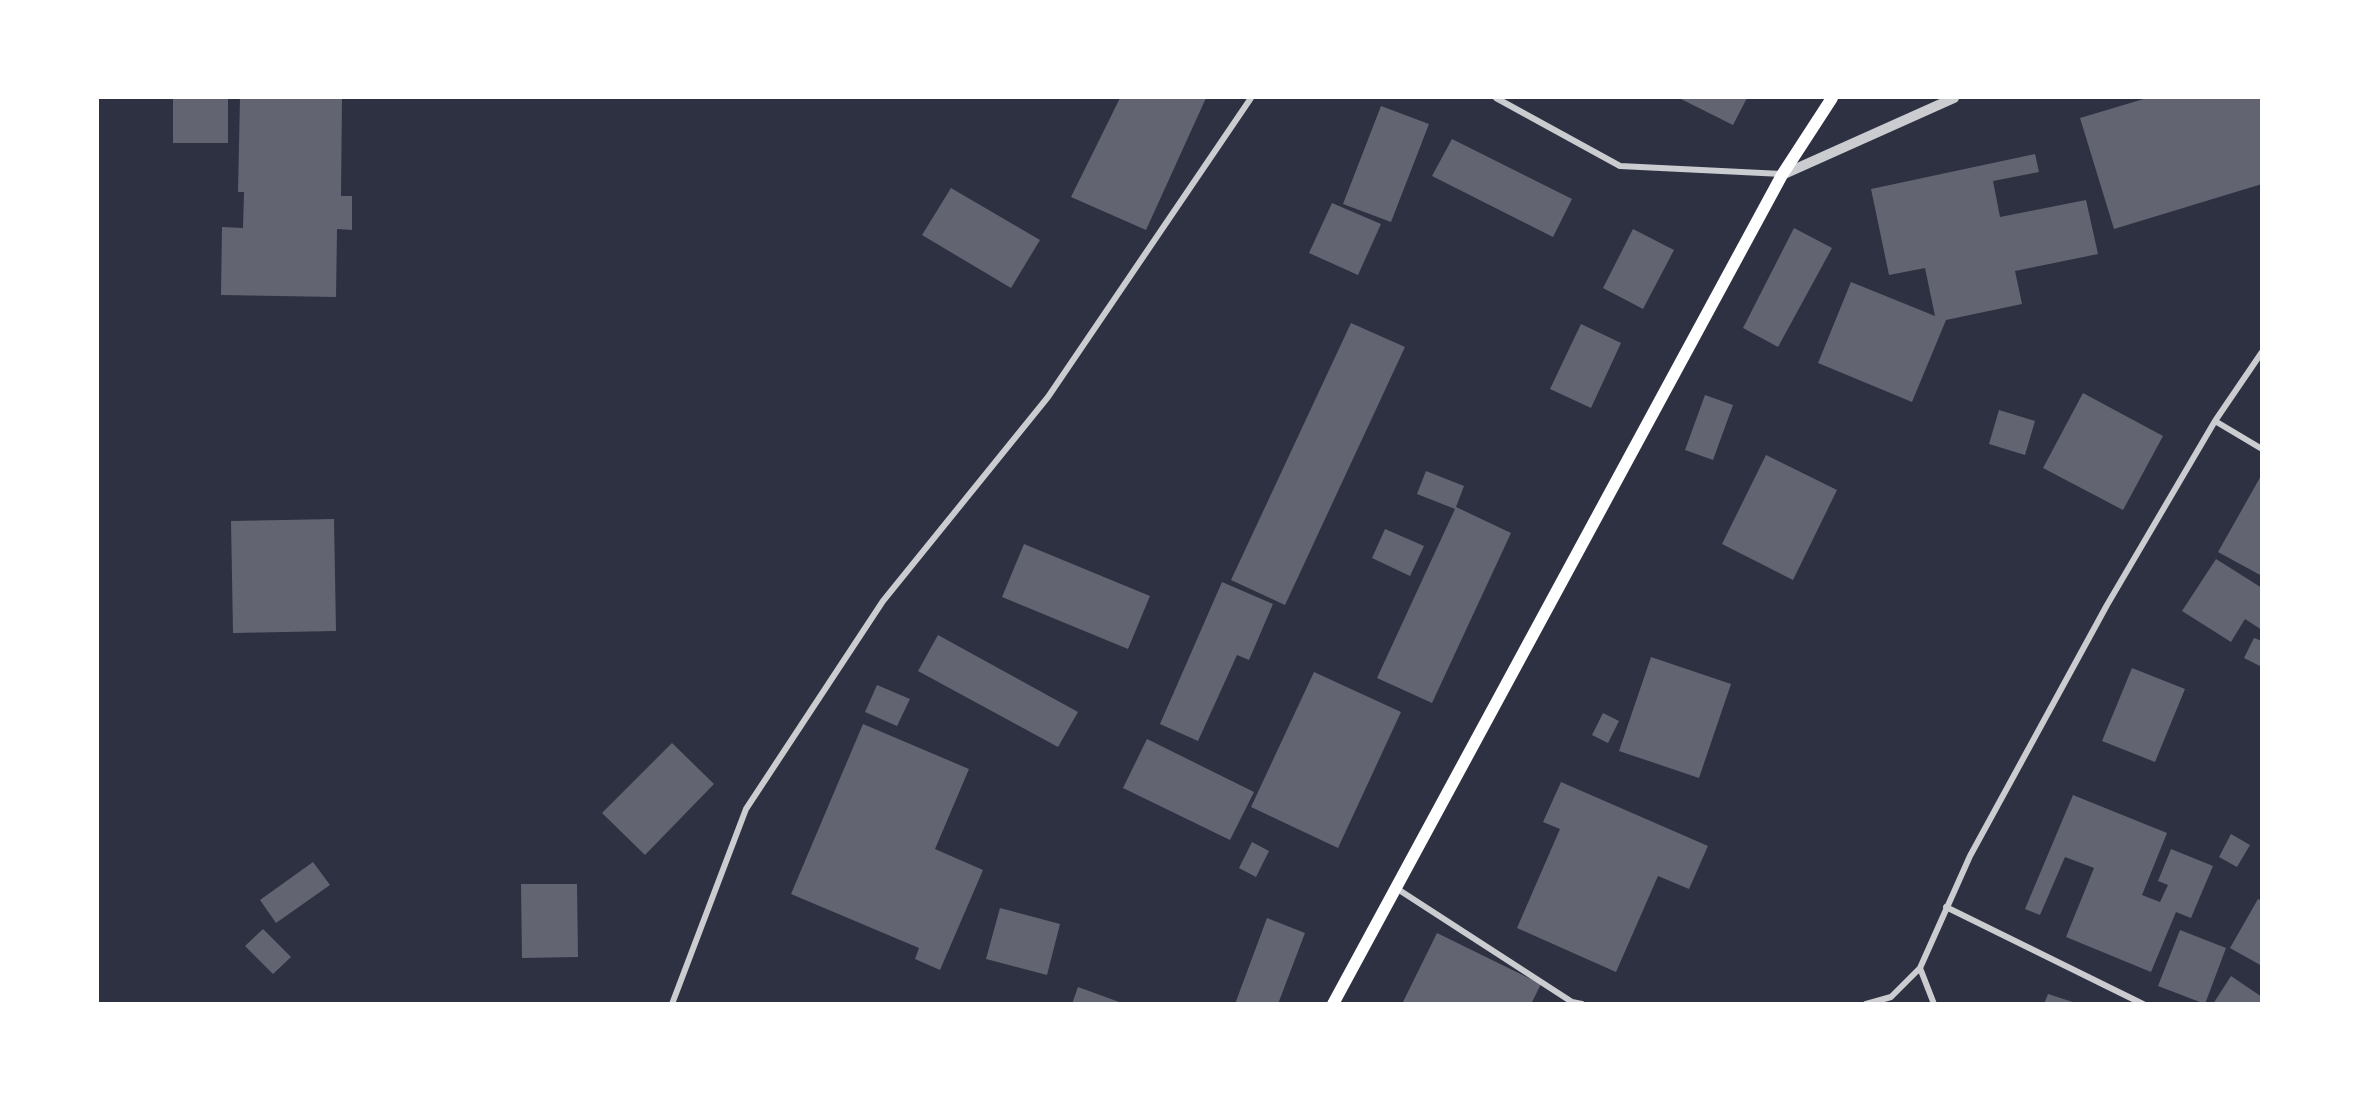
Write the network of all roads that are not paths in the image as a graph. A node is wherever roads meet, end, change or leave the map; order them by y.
1 (1251, 98) edge
2 (1496, 98) edge
3 (1832, 98) edge
4 (1954, 98) edge
5 (1782, 174) junction
6 (2262, 352) edge
7 (2215, 421) junction
8 (2262, 449) edge
9 (1396, 888) junction
10 (1946, 907) junction
11 (1920, 968) junction
12 (1572, 1003) edge
13 (672, 1004) edge
14 (1333, 1004) edge
15 (1582, 1004) edge
16 (1866, 1004) edge
17 (1934, 1004) edge
18 (2143, 1004) edge

1 - 13 street
2 - 5 street
3 - 5 main road
4 - 5 street
5 - 9 main road
6 - 7 street
7 - 8 street
7 - 10 street
9 - 12 street
9 - 14 main road
10 - 11 street
10 - 18 street
11 - 16 street
11 - 17 street
12 - 15 street

